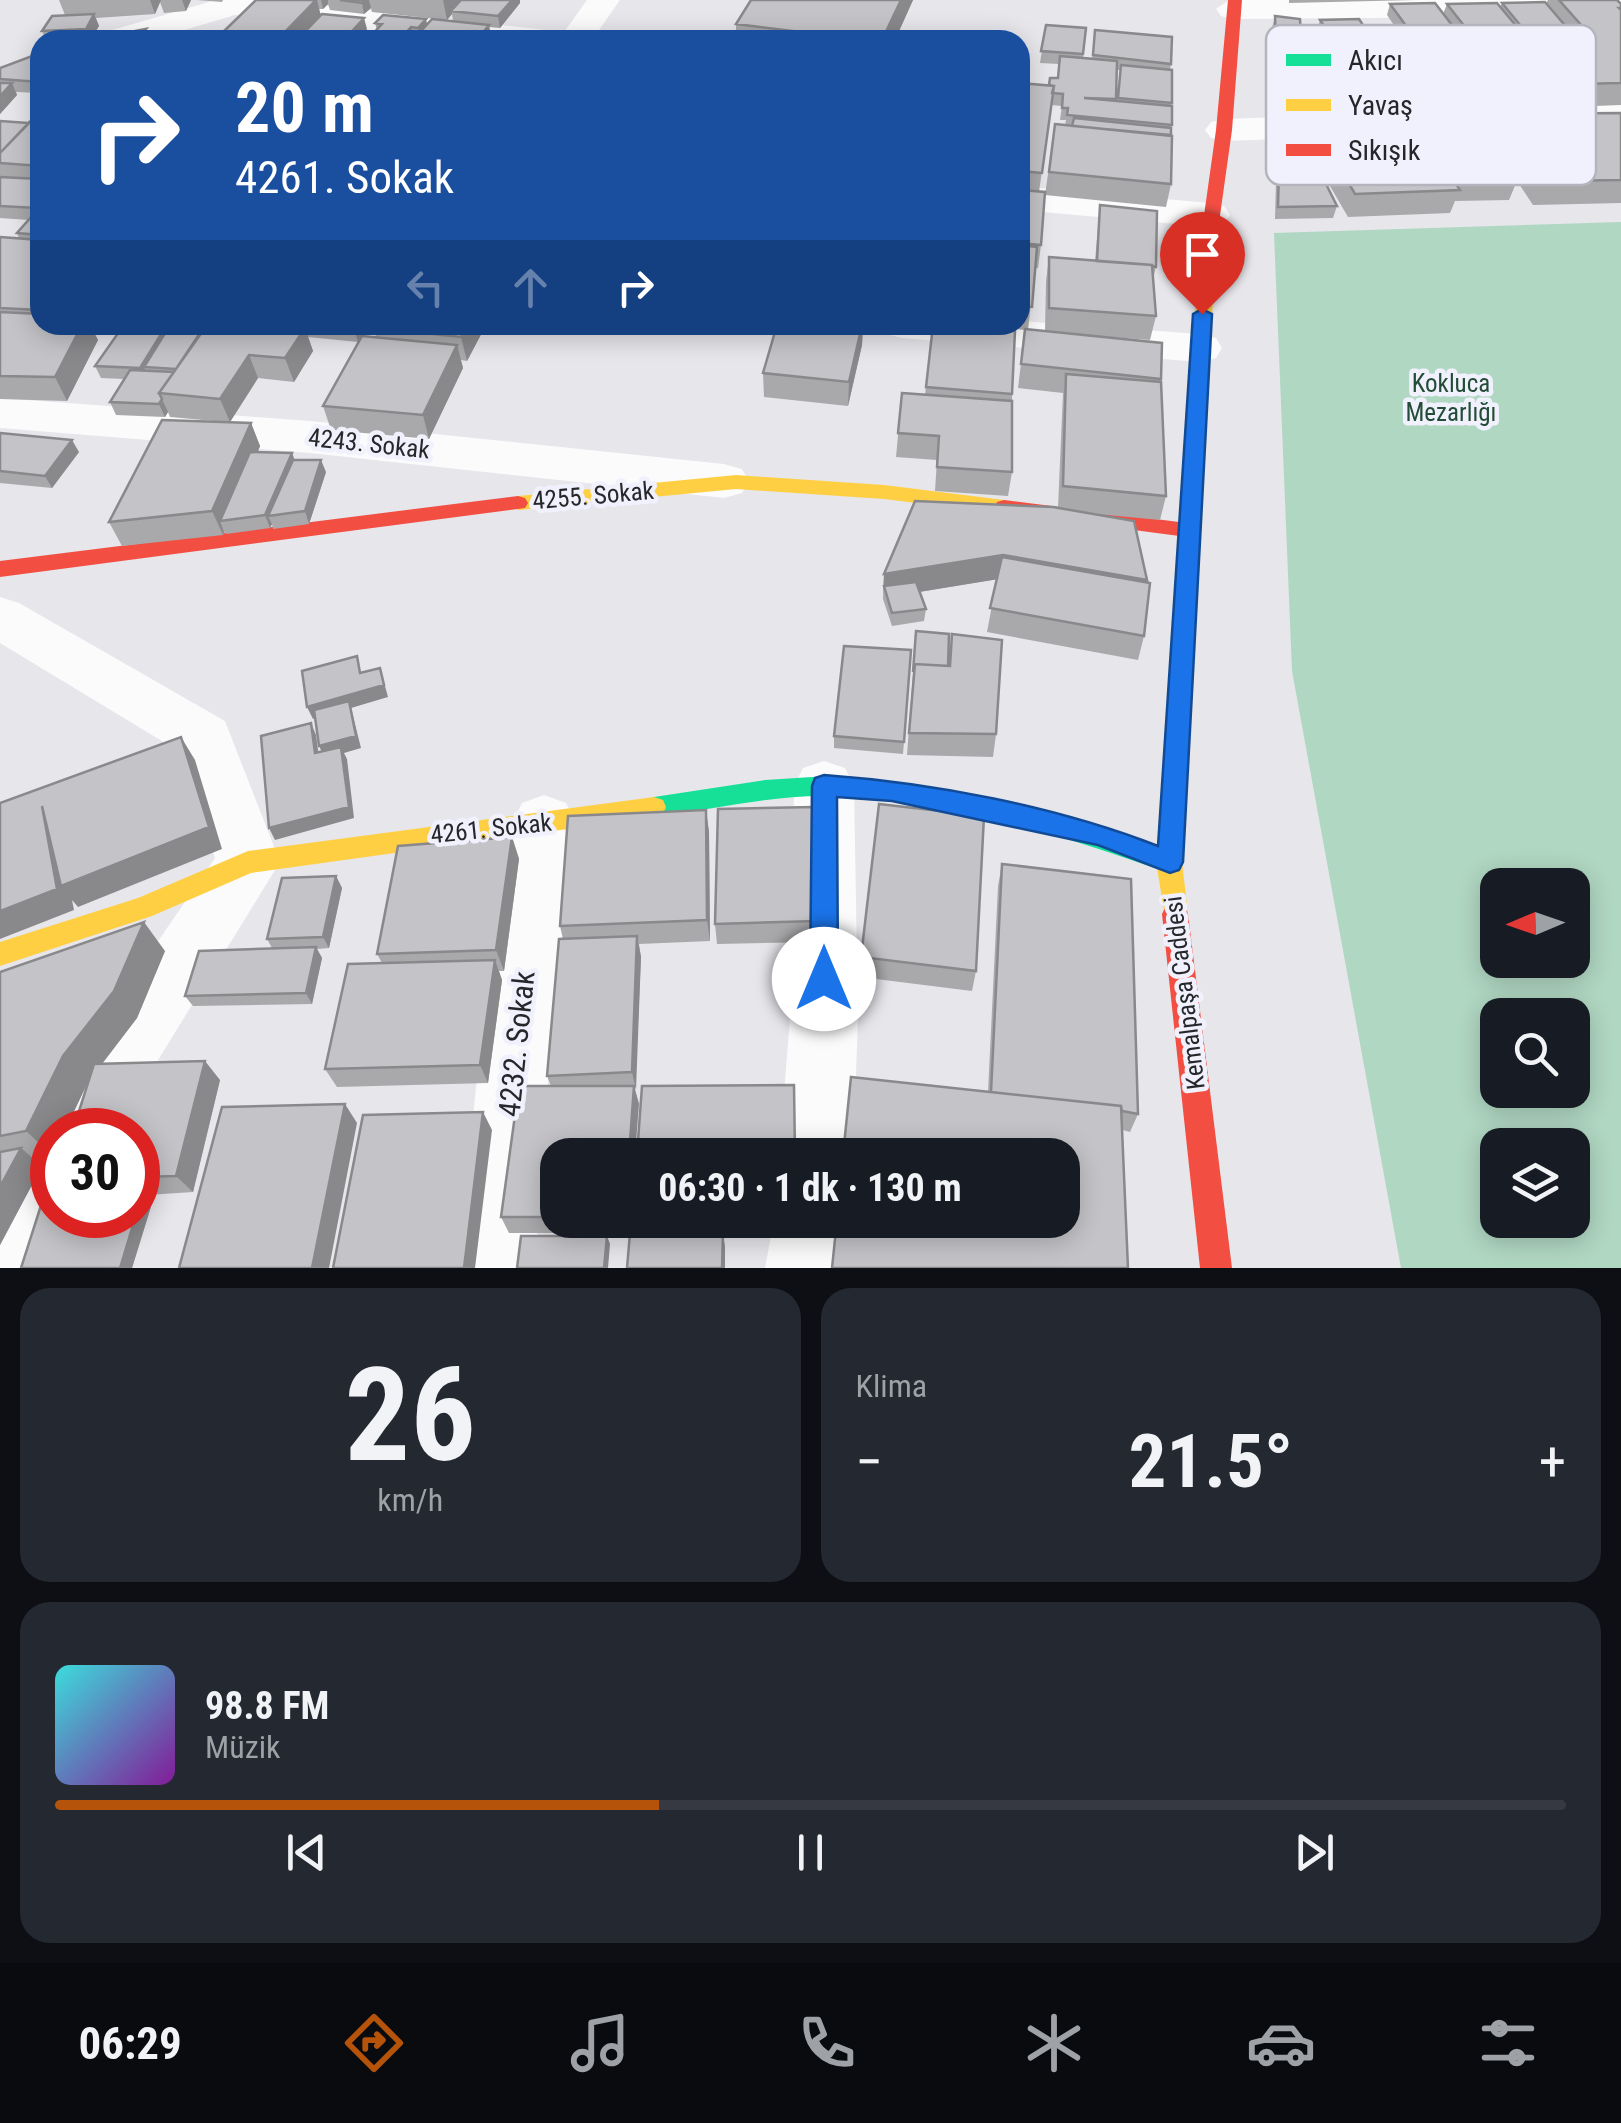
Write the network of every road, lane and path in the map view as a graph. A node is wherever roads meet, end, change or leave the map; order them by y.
1 (604, 0) edge
2 (245, 3) edge
3 (1234, 4) edge
4 (1621, 6) edge
5 (149, 30) edge
6 (472, 30) edge
7 (582, 30) edge
8 (1621, 114) edge
9 (1596, 115) edge
10 (1266, 128) edge
11 (1224, 130) junction
12 (1030, 199) edge
13 (1210, 214) junction
14 (1030, 335) edge
15 (1200, 348) junction
16 (0, 412) edge
17 (736, 482) junction
18 (1187, 530) junction
19 (0, 569) edge
20 (0, 618) edge
21 (824, 786) junction
22 (544, 821) junction
23 (248, 862) junction
24 (1170, 862) junction
25 (0, 954) edge
26 (88, 1108) edge
27 (817, 1138) edge
28 (30, 1210) edge
29 (809, 1238) edge
30 (2, 1268) edge
31 (496, 1268) edge
32 (804, 1268) edge
33 (1216, 1268) edge

1 - 7 street
2 - 5 street
2 - 6 street
3 - 4 street
3 - 11 street, Kemalpaşa Caddesi
8 - 9 street
10 - 11 street
11 - 13 street, Kemalpaşa Caddesi
12 - 13 street
13 - 15 street, Kemalpaşa Caddesi
14 - 15 street
15 - 18 street, Kemalpaşa Caddesi
16 - 17 street, 4243. Sokak
17 - 18 street, 4255. Sokak
17 - 19 street, 4255. Sokak
18 - 24 street, Kemalpaşa Caddesi
20 - 23 street
21 - 22 street, 4261. Sokak
21 - 24 street, 4261. Sokak
21 - 27 street
22 - 23 street, 4261. Sokak
22 - 31 street, 4232. Sokak
23 - 25 street, 4261. Sokak
23 - 26 street
24 - 33 street, Kemalpaşa Caddesi
28 - 30 street
29 - 32 street

